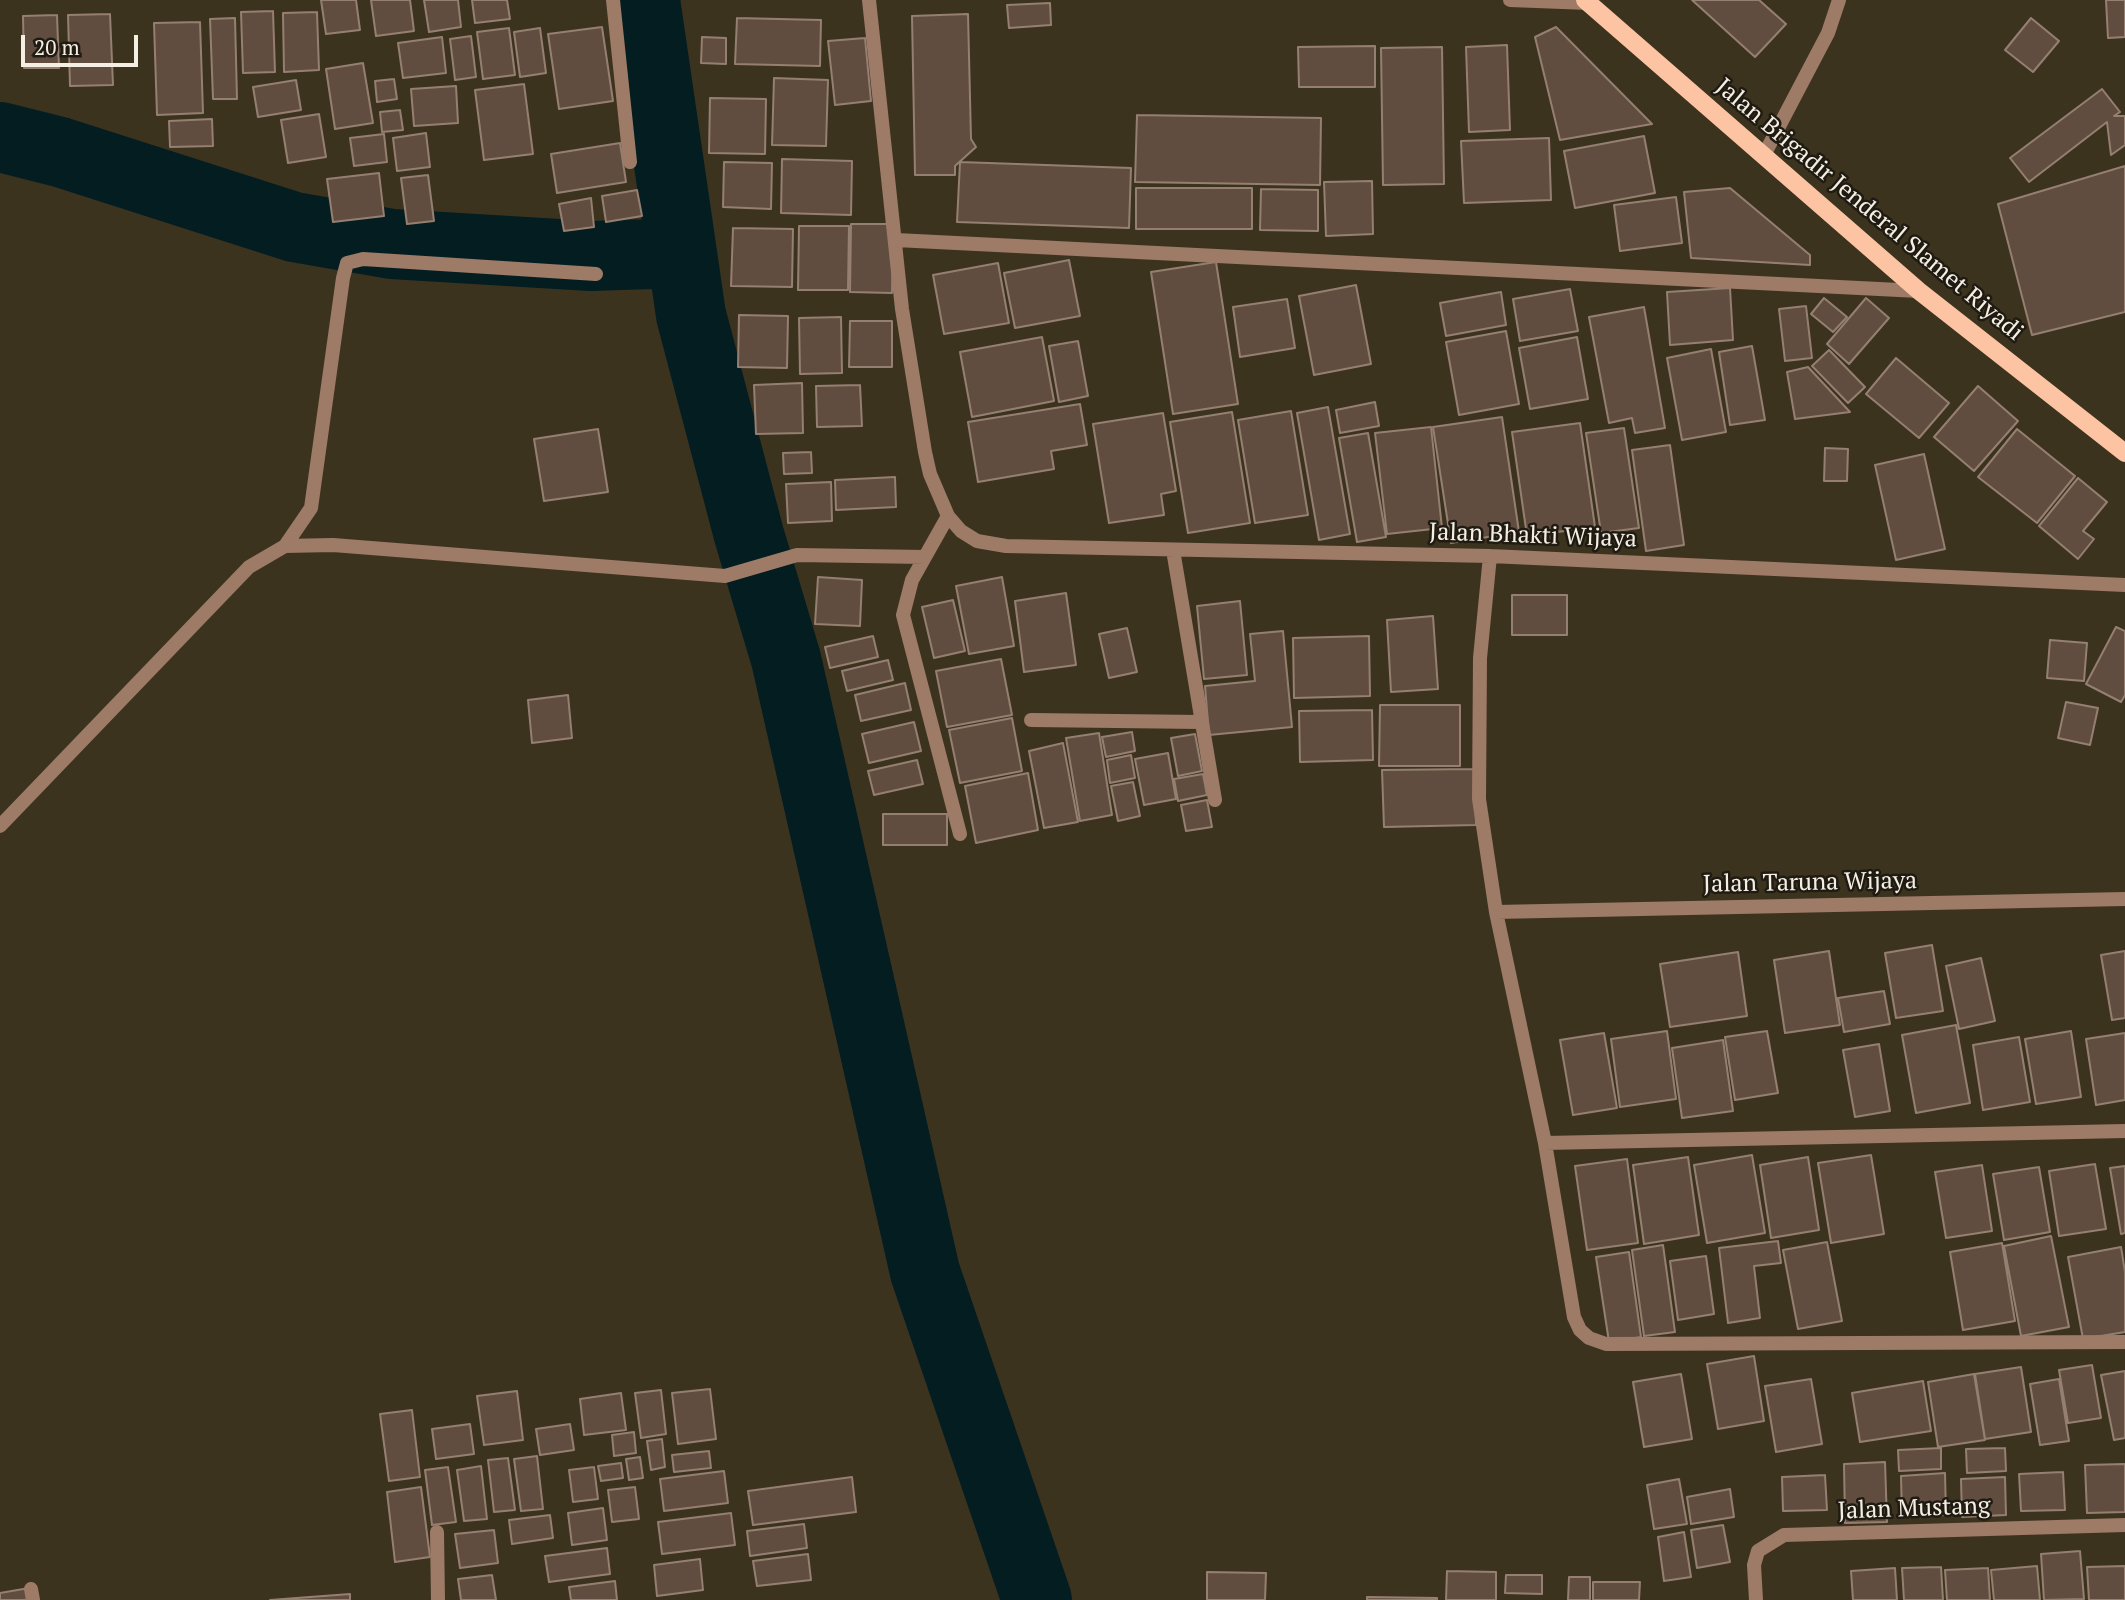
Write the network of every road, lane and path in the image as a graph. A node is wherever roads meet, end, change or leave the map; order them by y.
1 (613, 0) edge
2 (869, 0) edge
3 (1510, 0) edge
4 (1839, 0) edge
5 (1587, 1) edge
6 (1764, 156) junction
7 (630, 162) dead end
8 (896, 240) junction
9 (596, 274) dead end
10 (1919, 291) junction
11 (2125, 453) edge
12 (948, 516) junction
13 (285, 546) junction
14 (1173, 550) junction
15 (1490, 556) junction
16 (925, 557) junction
17 (2125, 585) edge
18 (1031, 720) dead end
19 (1200, 722) junction
20 (1215, 800) dead end
21 (0, 826) edge
22 (960, 834) dead end
23 (2125, 899) edge
24 (1496, 912) junction
25 (2125, 1131) edge
26 (1545, 1143) junction
27 (2125, 1342) edge
28 (2125, 1525) edge
29 (437, 1532) dead end
30 (438, 1600) edge
31 (1756, 1600) edge

1 - 7 street
2 - 8 street
3 - 5 street
4 - 6 street
5 - 6 main road, Jalan Brigadir Jenderal Slamet Riyadi
6 - 10 main road, Jalan Brigadir Jenderal Slamet Riyadi
8 - 10 street
8 - 12 street
9 - 13 street
10 - 11 main road, Jalan Brigadir Jenderal Slamet Riyadi
12 - 14 street, Jalan Bhakti Wijaya
12 - 16 street
13 - 16 street
13 - 21 street
14 - 15 street, Jalan Bhakti Wijaya
14 - 19 street
15 - 17 street, Jalan Bhakti Wijaya
15 - 24 street
16 - 22 street
18 - 19 street
19 - 20 street
23 - 24 street, Jalan Taruna Wijaya
24 - 26 street
25 - 26 street
26 - 27 street
28 - 31 street, Jalan Mustang
29 - 30 street

